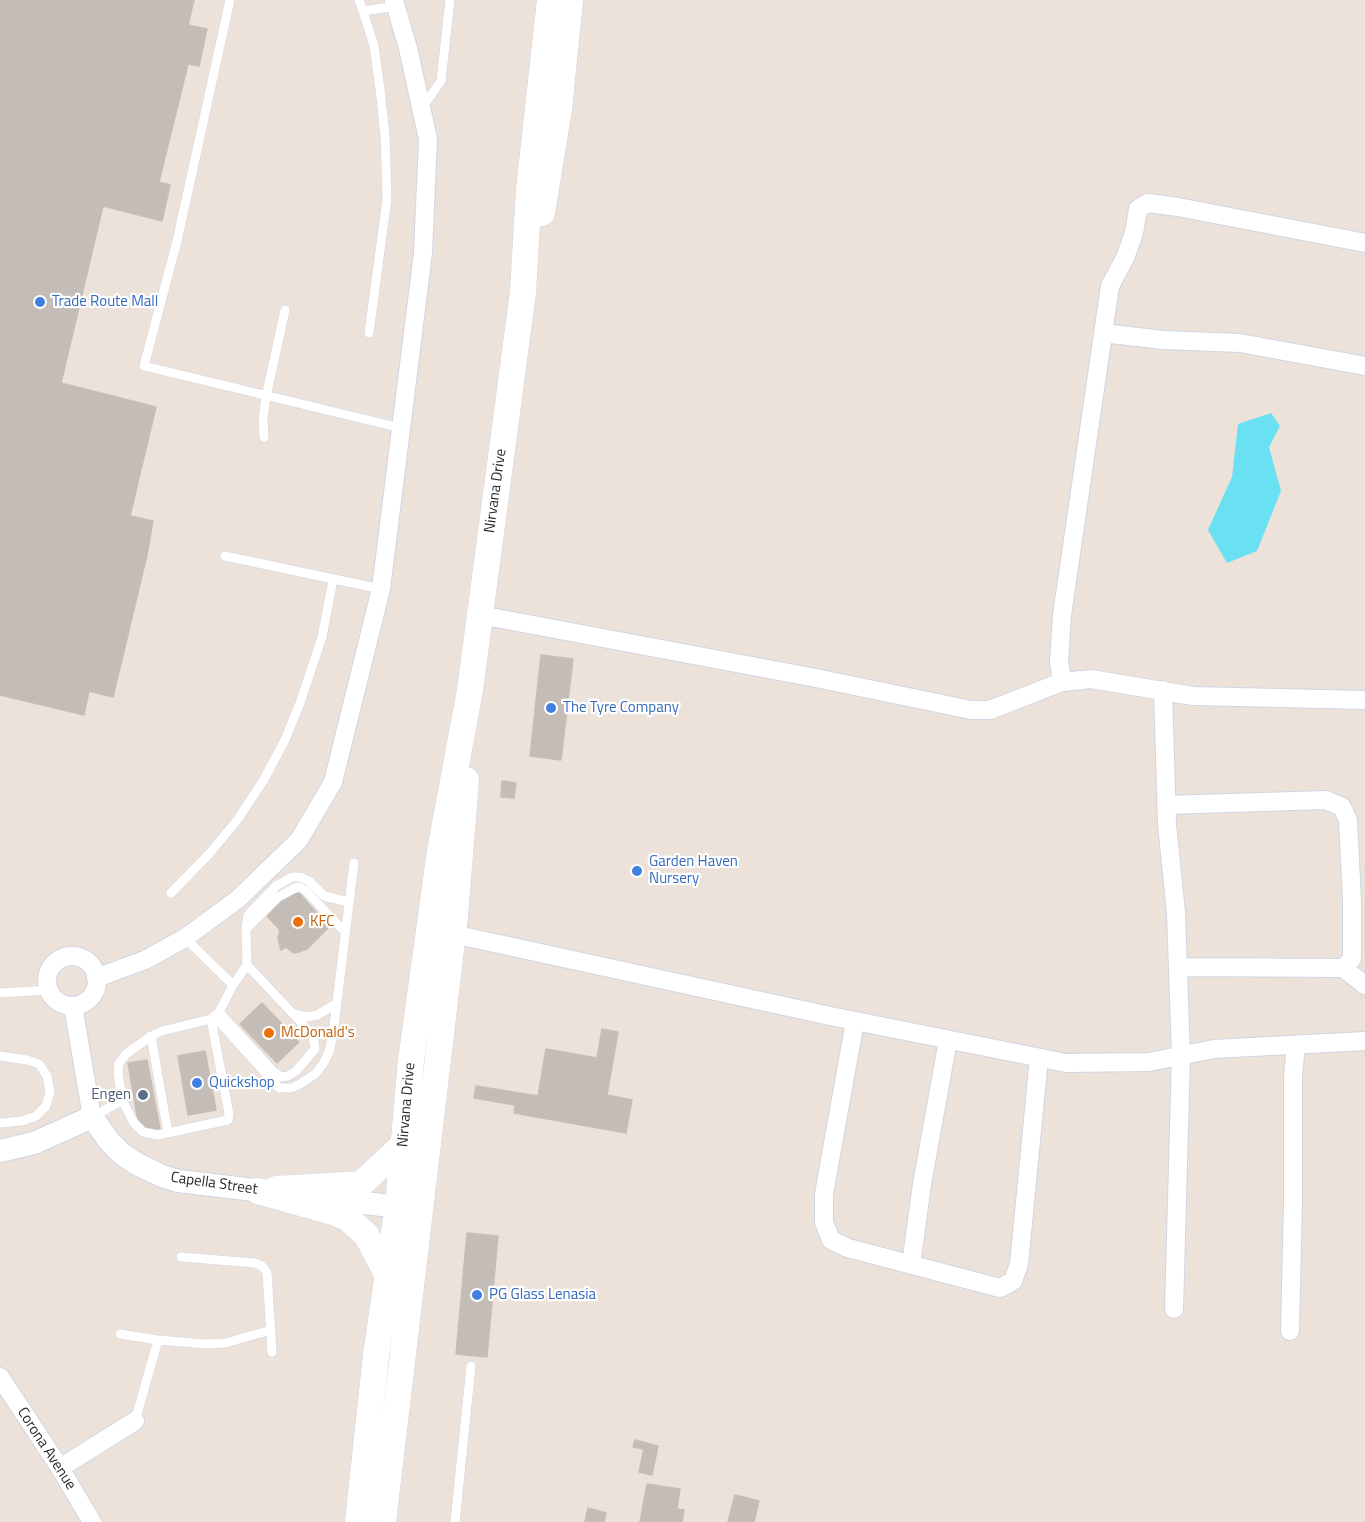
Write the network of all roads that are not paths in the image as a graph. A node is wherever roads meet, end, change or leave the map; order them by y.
1 (230, 0) edge
2 (359, 0) edge
3 (550, 0) edge
4 (570, 0) edge
5 (449, 2) edge
6 (396, 3) edge
7 (363, 11) junction
8 (421, 109) junction
9 (1365, 243) edge
10 (523, 292) junction
11 (285, 310) dead end
12 (369, 333) dead end
13 (1103, 333) junction
14 (1365, 366) edge
15 (266, 397) junction
16 (401, 428) junction
17 (264, 437) dead end
18 (225, 556) dead end
19 (333, 580) junction
20 (381, 589) junction
21 (480, 615) junction
22 (1062, 682) junction
23 (470, 690) junction
24 (1163, 690) junction
25 (1365, 700) edge
26 (1166, 806) junction
27 (354, 863) dead end
28 (171, 893) dead end
29 (349, 902) junction
30 (246, 929) junction
31 (345, 932) junction
32 (453, 934) junction
33 (185, 939) junction
34 (248, 964) junction
35 (1178, 967) junction
36 (1343, 968) junction
37 (96, 978) junction
38 (233, 985) junction
39 (1365, 985) edge
40 (48, 990) junction
41 (0, 993) edge
42 (336, 1004) junction
43 (74, 1006) junction
44 (292, 1013) junction
45 (215, 1016) junction
46 (855, 1021) junction
47 (151, 1036) junction
48 (948, 1040) junction
49 (1365, 1041) edge
50 (1296, 1045) junction
51 (0, 1056) edge
52 (1181, 1056) junction
53 (1039, 1058) junction
54 (122, 1100) junction
55 (92, 1117) junction
56 (0, 1123) edge
57 (168, 1133) junction
58 (404, 1144) junction
59 (0, 1151) edge
60 (258, 1191) junction
61 (410, 1208) junction
62 (181, 1257) dead end
63 (911, 1265) junction
64 (388, 1276) junction
65 (1174, 1309) dead end
66 (271, 1329) junction
67 (1290, 1331) dead end
68 (120, 1334) dead end
69 (158, 1340) junction
70 (272, 1352) dead end
71 (471, 1366) dead end
72 (0, 1377) edge
73 (5, 1397) edge
74 (135, 1421) joint
75 (60, 1468) junction
76 (92, 1522) edge
77 (358, 1522) edge
78 (383, 1522) edge
79 (456, 1522) edge

1 - 15 lane
2 - 7 lane
3 - 10 main road, Nirvana Drive
4 - 10 main road, Nirvana Drive
5 - 8 lane
6 - 7 lane
6 - 8 street
7 - 12 lane
8 - 16 street
9 - 13 street
10 - 21 main road, Nirvana Drive
11 - 15 lane
13 - 14 street
13 - 22 street
15 - 16 lane
15 - 17 lane
16 - 20 street
18 - 19 lane
19 - 20 lane
19 - 28 lane
20 - 33 street
21 - 22 street
21 - 23 main road, Nirvana Drive
22 - 24 street
23 - 32 main road, Nirvana Drive
23 - 58 main road, Nirvana Drive
24 - 25 street
24 - 26 street
26 - 35 street
26 - 36 street
27 - 29 lane
29 - 30 lane
29 - 31 lane
30 - 31 lane
30 - 34 lane
31 - 42 lane
32 - 46 street
32 - 61 main road, Nirvana Drive
33 - 37 street
33 - 38 lane
34 - 38 lane
34 - 44 lane
35 - 36 street
35 - 52 street
36 - 39 street
37 - 40 street
37 - 43 street
38 - 45 lane
40 - 41 lane
40 - 43 street
42 - 44 lane
42 - 45 lane
43 - 55 street
44 - 45 lane
45 - 47 lane
45 - 57 lane
46 - 48 street
46 - 63 street
47 - 54 lane
47 - 57 lane
48 - 53 street
48 - 63 street
49 - 50 street
50 - 52 street
50 - 67 street
51 - 56 lane
52 - 53 street
52 - 65 street
53 - 63 street
54 - 55 lane
54 - 57 lane
55 - 59 street
55 - 60 street, Capella Street
58 - 60 main road
58 - 61 main road, Nirvana Drive
60 - 61 street, Capella Street
60 - 64 main road
61 - 64 main road, Nirvana Drive
61 - 78 main road, Nirvana Drive
62 - 66 lane
64 - 77 main road, Nirvana Drive
66 - 69 lane
66 - 70 lane
68 - 69 lane
69 - 74 lane
71 - 79 lane
72 - 73 street, Corona Avenue
73 - 75 street, Corona Avenue
74 - 75 street
75 - 76 street, Corona Avenue

